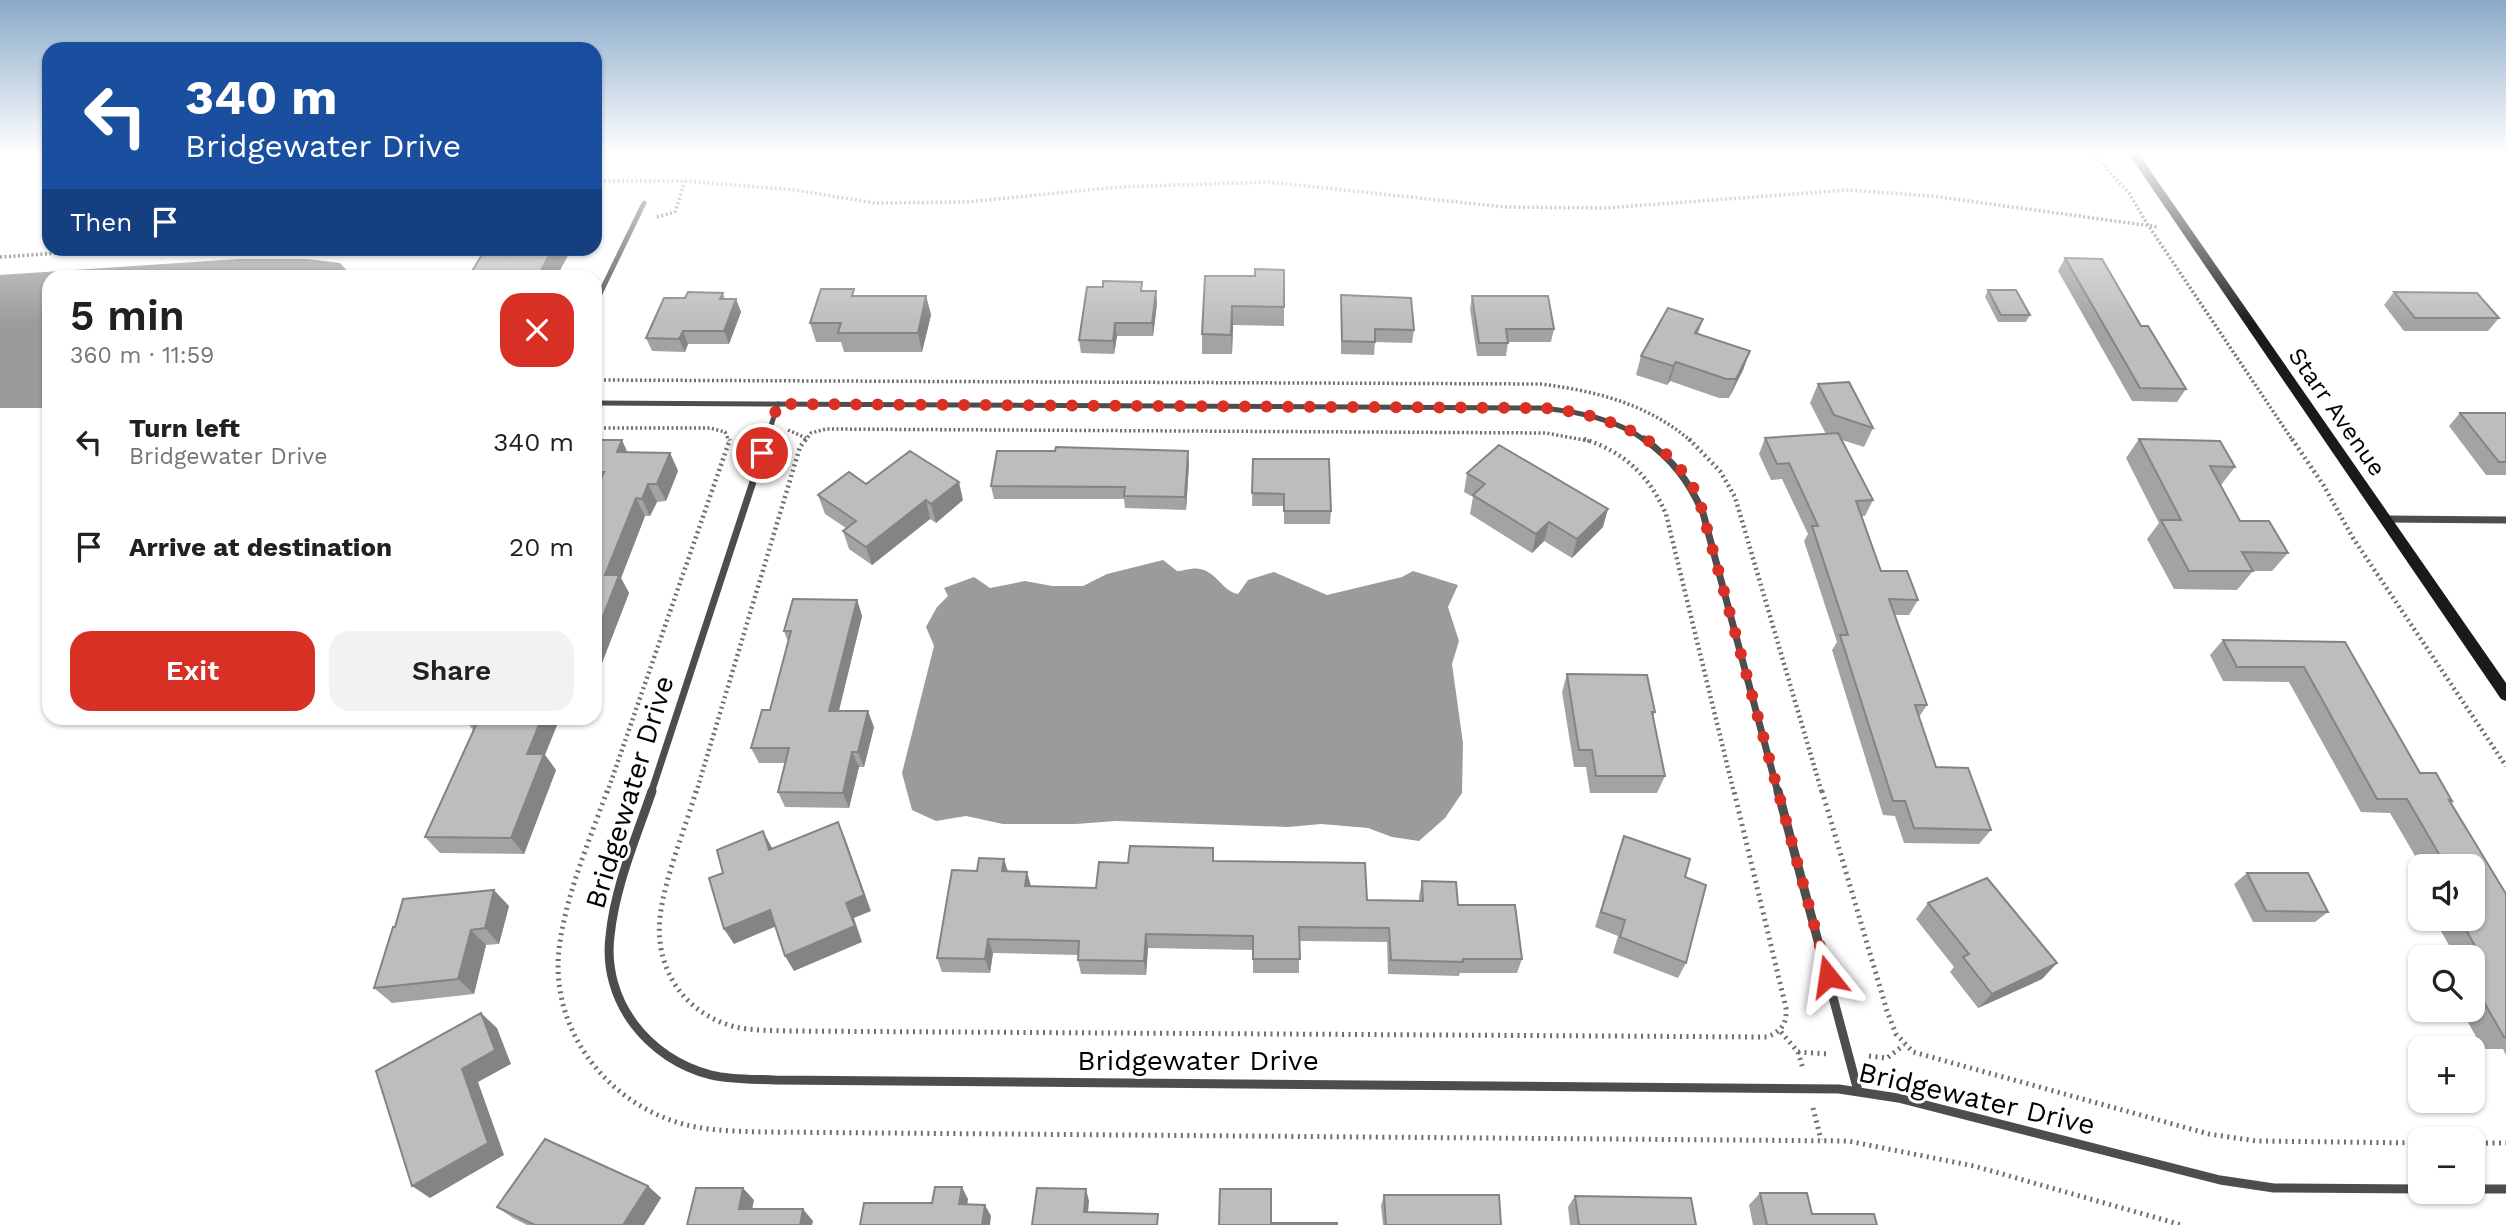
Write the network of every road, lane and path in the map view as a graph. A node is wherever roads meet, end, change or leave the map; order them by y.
1 (641, 210) edge
2 (676, 210) edge
3 (2031, 210) edge
4 (2139, 210) edge
5 (2173, 210) edge
6 (637, 219) junction
7 (2149, 227) junction
8 (42, 254) edge
9 (0, 257) edge
10 (602, 290) edge
11 (602, 380) edge
12 (602, 403) edge
13 (778, 404) junction
14 (602, 428) edge
15 (800, 447) joint
16 (2386, 519) junction
17 (2506, 520) edge
18 (2506, 695) edge
19 (2506, 765) edge
20 (1858, 1091) junction
21 (2408, 1143) edge
22 (2485, 1143) edge
23 (2506, 1143) edge
24 (2408, 1189) edge
25 (2485, 1189) edge
26 (2506, 1189) edge
27 (2182, 1225) edge

1 - 6 street
2 - 6 path
3 - 7 path
4 - 7 path
5 - 16 street, Starr Avenue
6 - 10 street
7 - 19 path
8 - 9 path
11 - 21 path
12 - 13 street
13 - 20 street
13 - 20 street, Bridgewater Drive
14 - 27 path
15 - 15 path
16 - 17 street
16 - 18 street, Starr Avenue
20 - 24 street, Bridgewater Drive
22 - 23 path
25 - 26 street

